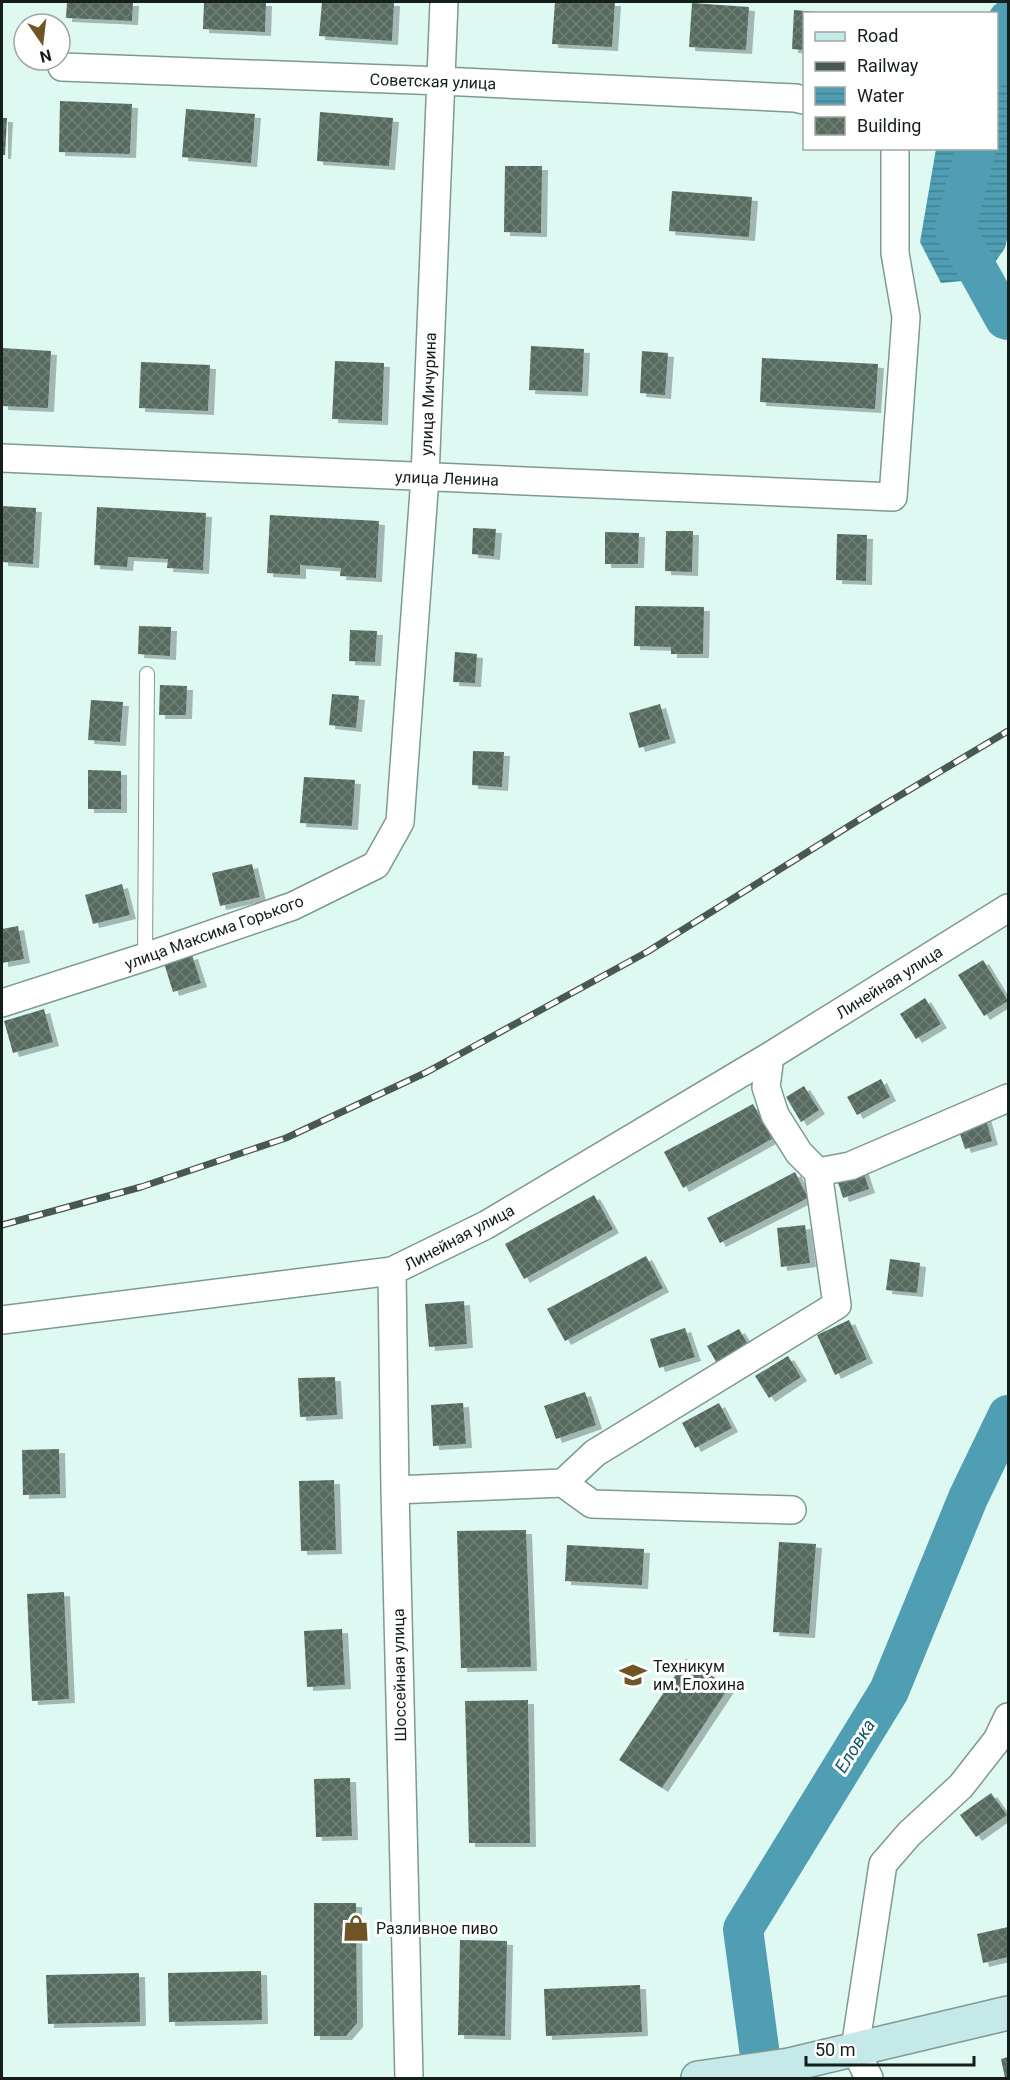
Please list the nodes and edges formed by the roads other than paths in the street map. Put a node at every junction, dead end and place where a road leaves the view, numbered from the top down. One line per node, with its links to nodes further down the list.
1 (444, 2): 3 (street, улица Мичурина)
2 (72, 67): 3 (street, Советская улица)
3 (442, 81): 4 (street, Советская улица); 7 (street, улица Мичурина)
4 (803, 100)
5 (896, 150): 7 (street, улица Ленина)
6 (2, 458): 7 (street, улица Ленина)
7 (425, 477): 9 (street, улица Мичурина)
8 (147, 674): 11 (lane)
9 (400, 822): 11 (street, улица Максима Горького)
10 (1008, 908): 13 (street, Линейная улица)
11 (145, 957): 12 (street, улица Максима Горького)
12 (2, 1003)
13 (770, 1056): 15 (street); 16 (street, Линейная улица)
14 (1008, 1098): 15 (street)
15 (818, 1172): 18 (street)
16 (392, 1271): 17 (street, Линейная улица); 19 (street, Шоссейная улица)
17 (2, 1320)
18 (563, 1484): 19 (street); 20 (street)
19 (395, 1490): 24 (street, Шоссейная улица)
20 (792, 1510)
21 (1008, 1717): 23 (street)
22 (1008, 2013): 23 (main road)
23 (855, 2049): 25 (main road); 26 (street)
24 (409, 2079)
25 (698, 2079)
26 (869, 2079)

